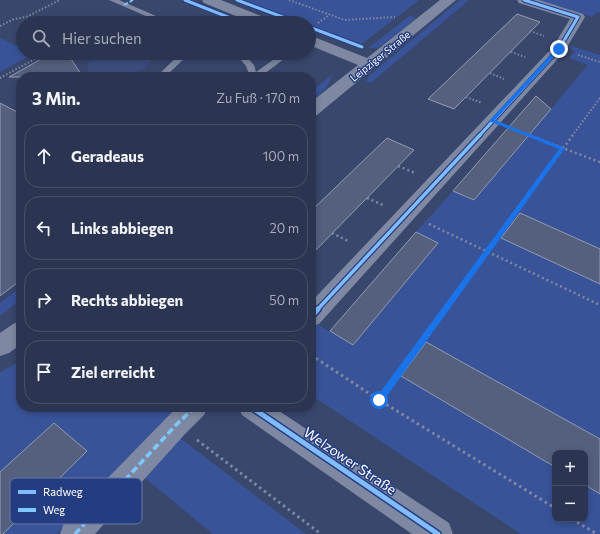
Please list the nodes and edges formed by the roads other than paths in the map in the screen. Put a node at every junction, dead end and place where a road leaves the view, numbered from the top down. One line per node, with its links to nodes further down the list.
1 (113, 0): 5 (lane)
2 (208, 0): 6 (street)
3 (449, 0): 11 (street, Leipziger Straße)
4 (524, 0): 16 (street)
5 (151, 16)
6 (248, 16)
7 (316, 43): 11 (street)
8 (178, 60): 12 (lane)
9 (246, 60): 13 (lane)
10 (278, 60): 14 (lane)
11 (369, 64): 15 (street, Leipziger Straße)
12 (165, 72)
13 (252, 72)
14 (261, 72)
15 (316, 107)
16 (316, 312)
17 (16, 335): 18 (street)
18 (0, 346)
19 (257, 412): 24 (street, Welzower Straße)
20 (186, 416): 21 (street)
21 (128, 478)
22 (84, 524): 23 (street)
23 (75, 534)
24 (438, 534)

